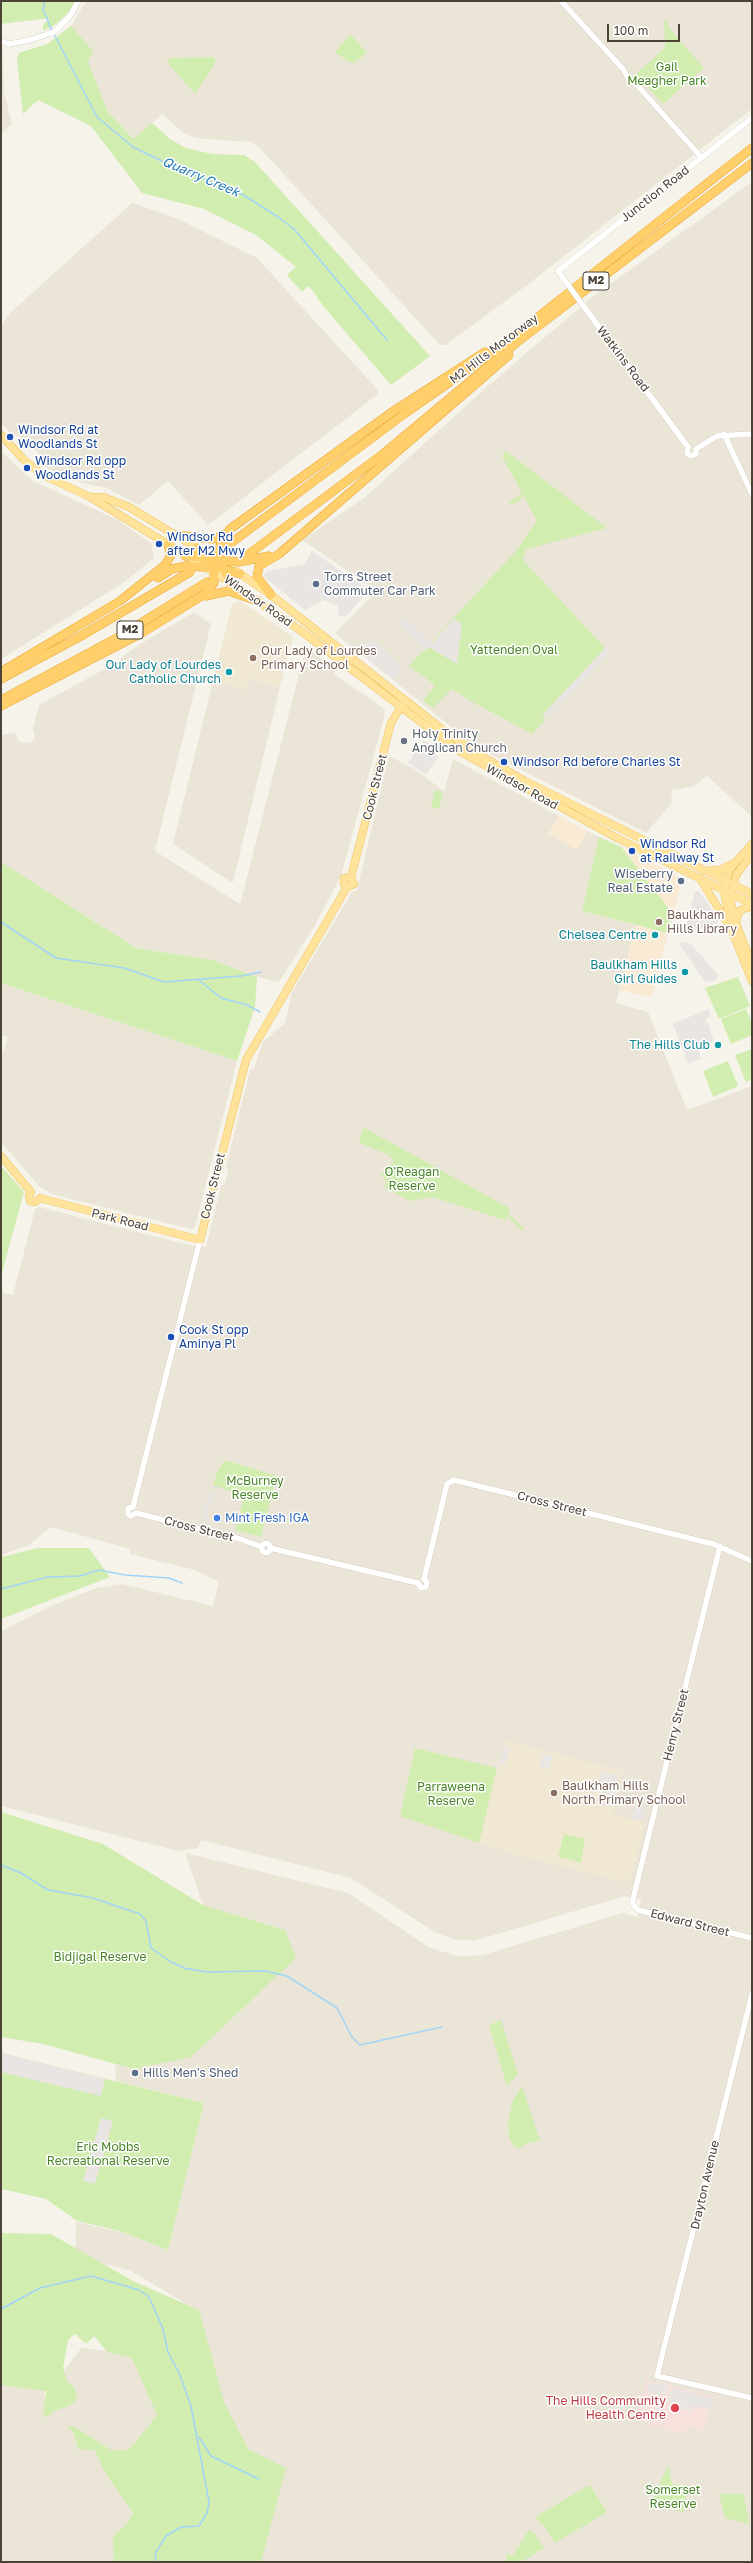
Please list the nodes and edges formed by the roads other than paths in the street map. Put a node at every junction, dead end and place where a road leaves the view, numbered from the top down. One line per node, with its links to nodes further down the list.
1 (78, 1): 3 (street)
2 (561, 1): 6 (street)
3 (1, 41)
4 (752, 118): 6 (street, Junction Road)
5 (752, 148): 9 (highway, M2 Hills Motorway / M2)
6 (701, 157): 8 (street, Junction Road)
7 (752, 163): 10 (highway, M2 Hills Motorway / M2)
8 (558, 271): 11 (street, Watkins Road, bridge)
9 (559, 300): 16 (highway); 19 (highway, M2 Hills Motorway / M2)
10 (550, 316): 18 (highway); 22 (highway, M2 Hills Motorway / M2)
11 (724, 434): 12 (street); 14 (street)
12 (752, 434)
13 (1, 435): 15 (main road, Windsor Road)
14 (752, 494)
15 (90, 497): 17 (main road, Windsor Road); 20 (main road, Windsor Road)
16 (226, 534): 17 (highway); 24 (highway)
17 (176, 535): 21 (main road, Windsor Road)
18 (294, 540): 24 (highway); 30 (highway)
19 (231, 543)
20 (168, 545): 23 (main road, Windsor Road); 31 (highway)
21 (196, 548): 24 (main road, Windsor Road); 25 (highway)
22 (249, 554)
23 (185, 556): 25 (highway)
24 (220, 565): 25 (highway); 27 (highway); 29 (highway)
25 (210, 566): 29 (main road, Windsor Road); 31 (highway); 33 (highway)
26 (190, 572): 35 (highway, M2)
27 (240, 574): 30 (main road, Windsor Road)
28 (207, 582): 36 (highway, M2)
29 (230, 582): 32 (main road, Windsor Road)
30 (271, 595): 37 (main road, Windsor Road)
31 (120, 601): 34 (highway)
32 (258, 601): 33 (highway); 39 (main road, Windsor Road)
33 (188, 605): 38 (highway)
34 (1, 672)
35 (1, 679)
36 (1, 700)
37 (406, 700): 39 (main road, Cook Street); 43 (main road, Windsor Road)
38 (1, 706)
39 (400, 708): 44 (main road, Windsor Road); 55 (main road, Cook Street)
40 (752, 844): 42 (main road)
41 (752, 854): 46 (main road)
42 (734, 863): 43 (main road); 45 (main road)
43 (700, 870): 45 (main road, Windsor Road)
44 (701, 880): 47 (main road, Windsor Road); 51 (main road)
45 (725, 881): 46 (main road, Windsor Road); 47 (main road)
46 (732, 885): 47 (main road); 48 (main road, Windsor Road)
47 (727, 892): 49 (main road, Windsor Road); 50 (main road); 51 (main road)
48 (752, 894)
49 (752, 905): 50 (main road)
50 (736, 923): 52 (main road)
51 (732, 931): 53 (main road)
52 (752, 964)
53 (752, 981)
54 (1, 1156): 55 (main road, Park Road)
55 (200, 1240): 56 (street, Cook Street)
56 (136, 1513): 57 (street, Cross Street)
57 (720, 1546): 58 (street, Cross Street); 59 (street, Henry Street)
58 (752, 1561)
59 (632, 1903): 60 (street, Edward Street)
60 (752, 1938)
61 (752, 1994): 62 (street, Drayton Avenue)
62 (752, 2398)

